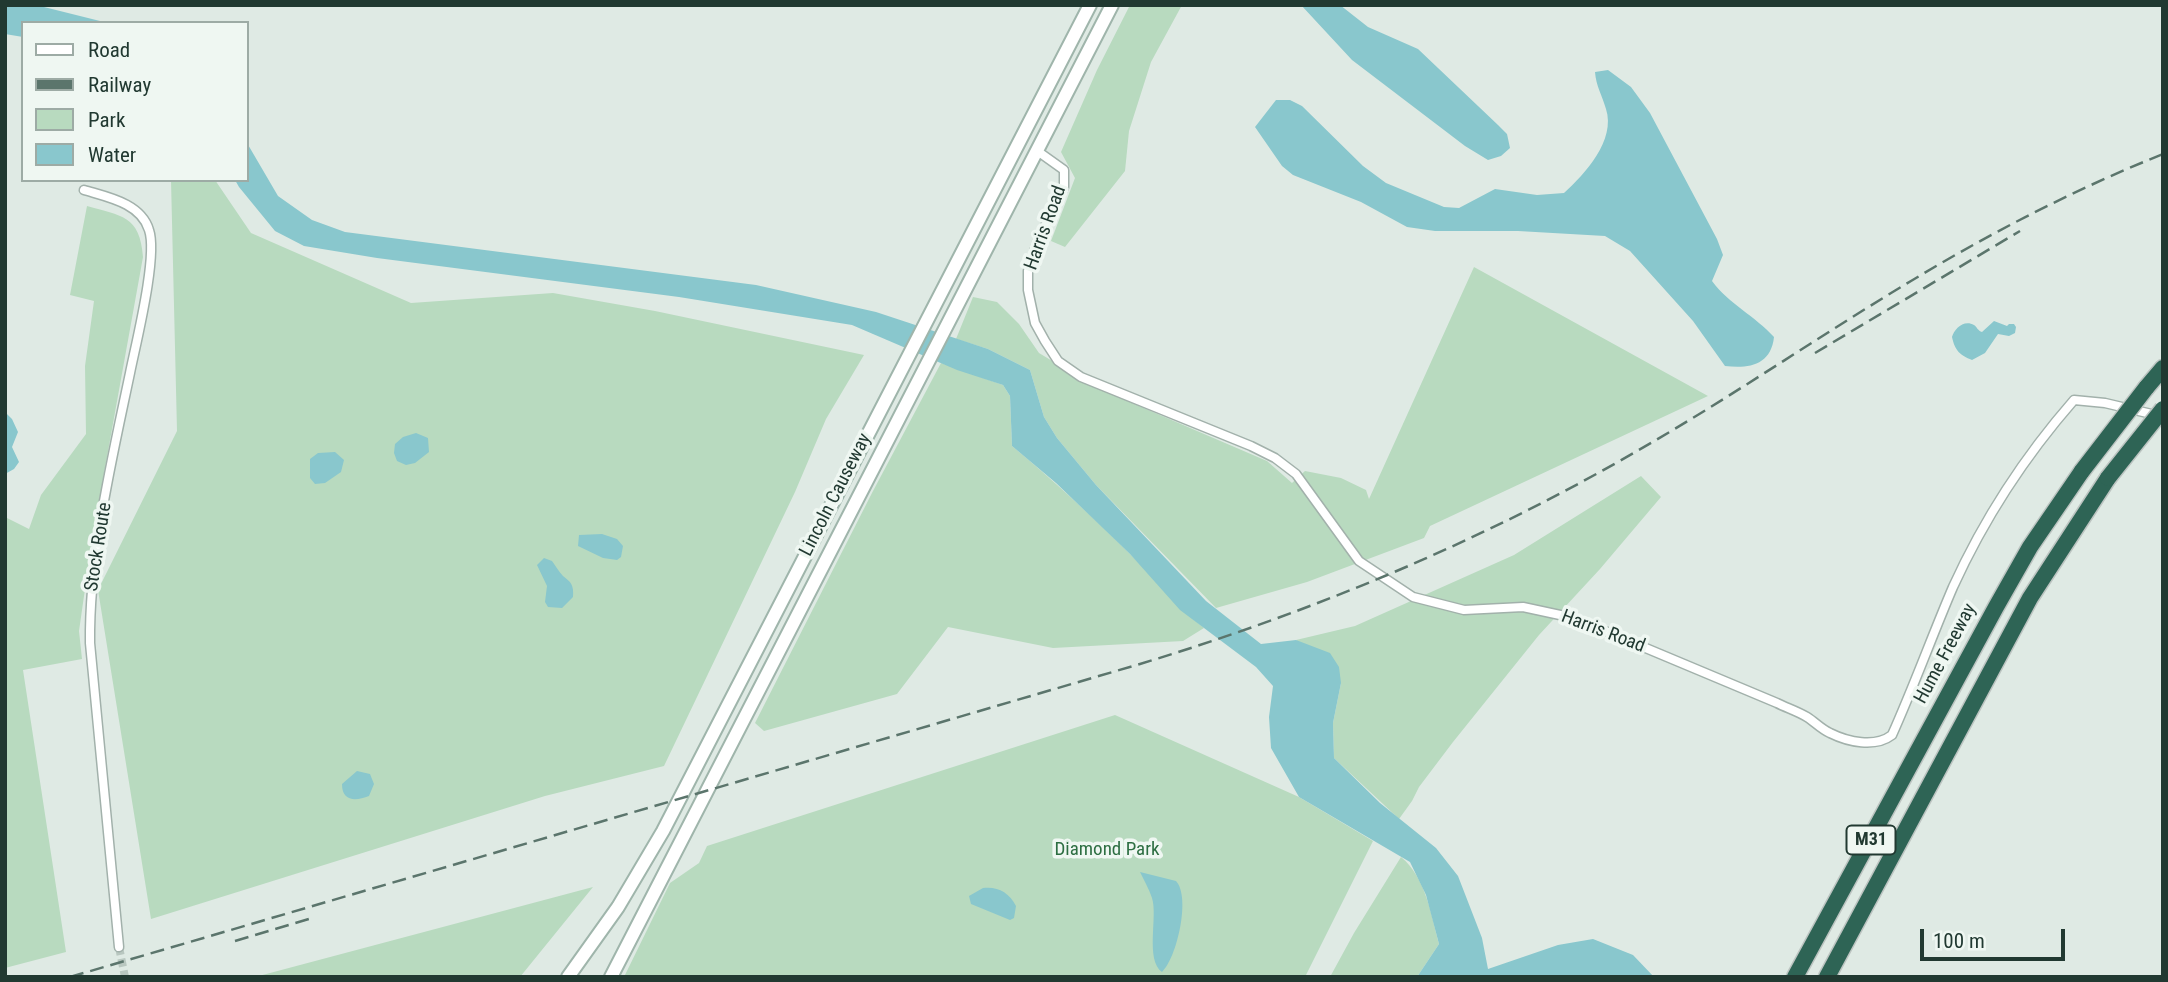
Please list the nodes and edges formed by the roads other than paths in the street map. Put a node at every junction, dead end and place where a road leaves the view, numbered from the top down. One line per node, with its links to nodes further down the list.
1 (1090, 5): 3 (main road, Lincoln Causeway)
2 (1112, 5): 4 (main road, Lincoln Causeway)
3 (1019, 141): 4 (main road); 10 (main road, Lincoln Causeway)
4 (1036, 150): 8 (street, Harris Road); 11 (main road, Lincoln Causeway)
5 (84, 190): 9 (street, Stock Route)
6 (2163, 368): 12 (highway, Hume Freeway / M31, bridge)
7 (2163, 409): 13 (highway, M31, bridge)
8 (2163, 416)
9 (119, 947)
10 (568, 977)
11 (611, 977)
12 (1795, 977)
13 (1827, 977)

